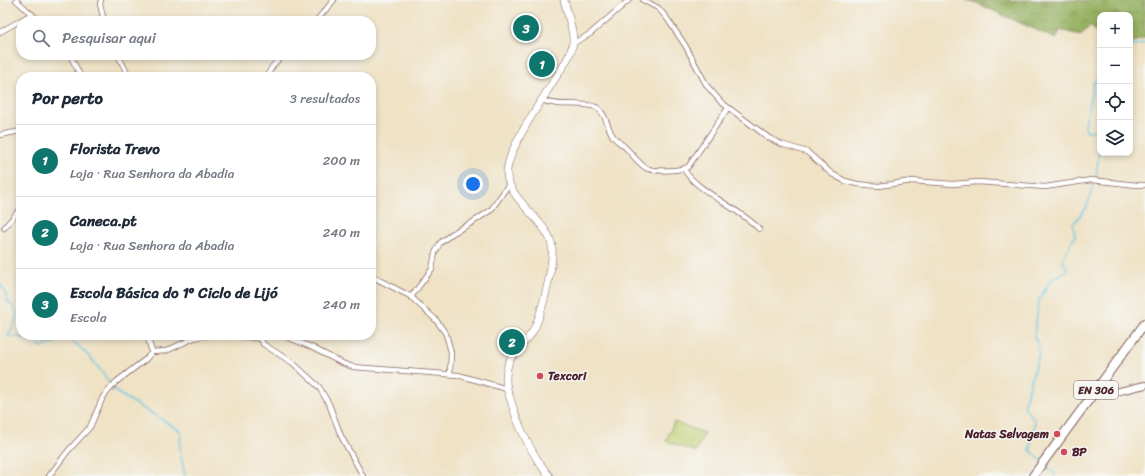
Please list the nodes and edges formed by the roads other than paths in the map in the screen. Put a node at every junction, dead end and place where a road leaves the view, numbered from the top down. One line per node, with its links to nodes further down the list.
1 (16, 0): 7 (street)
2 (101, 0): 9 (street)
3 (334, 0): 10 (street)
4 (564, 0): 13 (main road)
5 (629, 0): 13 (street)
6 (642, 0): 21 (street)
7 (32, 14): 8 (street)
8 (28, 16)
9 (103, 16)
10 (320, 16)
11 (16, 23): 12 (street)
12 (0, 32)
13 (572, 44): 20 (main road)
14 (72, 60): 17 (street)
15 (120, 60): 18 (street)
16 (278, 60): 19 (street)
17 (78, 72)
18 (126, 72)
19 (269, 72)
20 (542, 100): 24 (street); 25 (main road)
21 (728, 108): 24 (street); 26 (street)
22 (16, 132): 23 (street)
23 (0, 135)
24 (684, 168): 29 (street)
25 (509, 184): 31 (street); 40 (main road)
26 (1145, 185)
27 (16, 214): 28 (street)
28 (4, 228)
29 (759, 229)
30 (376, 279): 31 (street)
31 (411, 297): 38 (street)
32 (1145, 323): 41 (main road, EN 306)
33 (148, 340): 37 (street)
34 (190, 340): 37 (street)
35 (262, 340): 43 (street)
36 (294, 340): 38 (street)
37 (152, 352): 42 (street)
38 (450, 374): 40 (street)
39 (1145, 385): 41 (street)
40 (507, 389): 44 (main road)
41 (1096, 390): 45 (main road, EN 306)
42 (49, 476)
43 (364, 476)
44 (549, 476)
45 (1033, 476)

